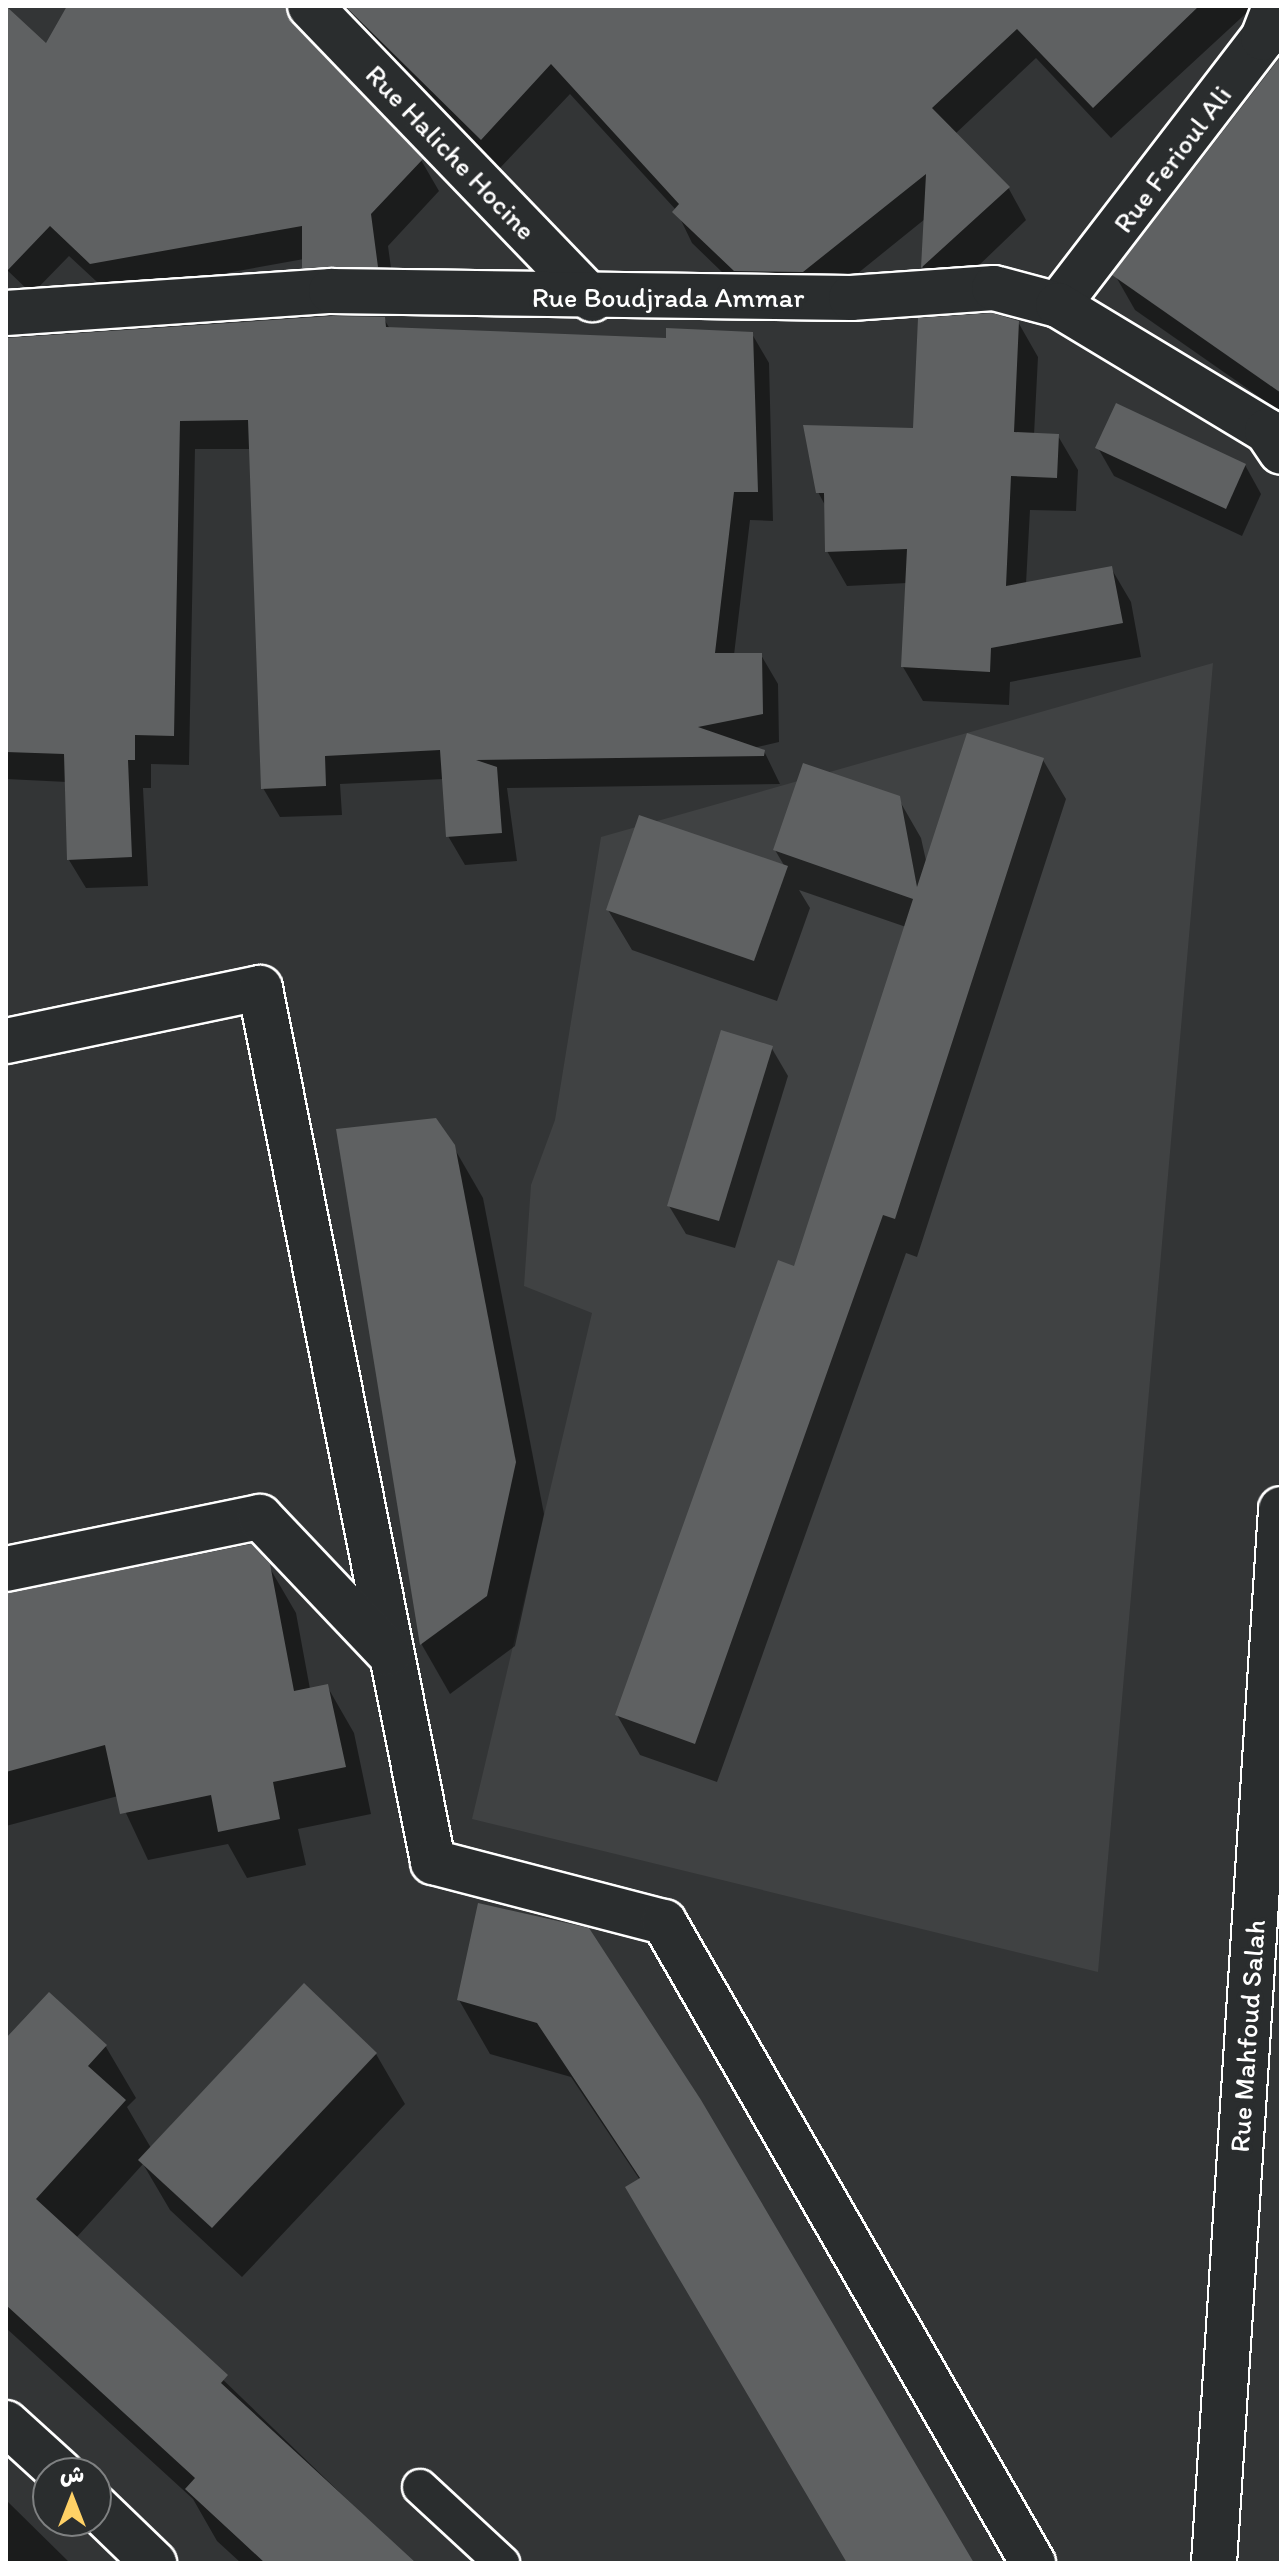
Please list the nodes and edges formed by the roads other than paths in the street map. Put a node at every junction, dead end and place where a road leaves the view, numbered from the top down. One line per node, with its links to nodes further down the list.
1 (310, 6): 3 (street, Rue Haliche Hocine)
2 (1275, 6): 4 (street, Rue Ferioul Ali)
3 (592, 299): 4 (street, Rue Boudjrada Ammar); 5 (street, Rue Boudjrada Ammar)
4 (1058, 305): 6 (street, Rue Boudjrada Ammar)
5 (6, 313)
6 (1281, 452)
7 (6, 1041): 10 (street)
8 (1281, 1509): 18 (street, Rue Mahfoud Salah)
9 (6, 1569): 10 (street)
10 (389, 1653): 17 (street)
11 (6, 2423): 12 (street)
12 (43, 2457)
13 (420, 2487): 16 (lane)
14 (112, 2522): 15 (street)
15 (154, 2563)
16 (502, 2563)
17 (1033, 2563)
18 (1214, 2563)

